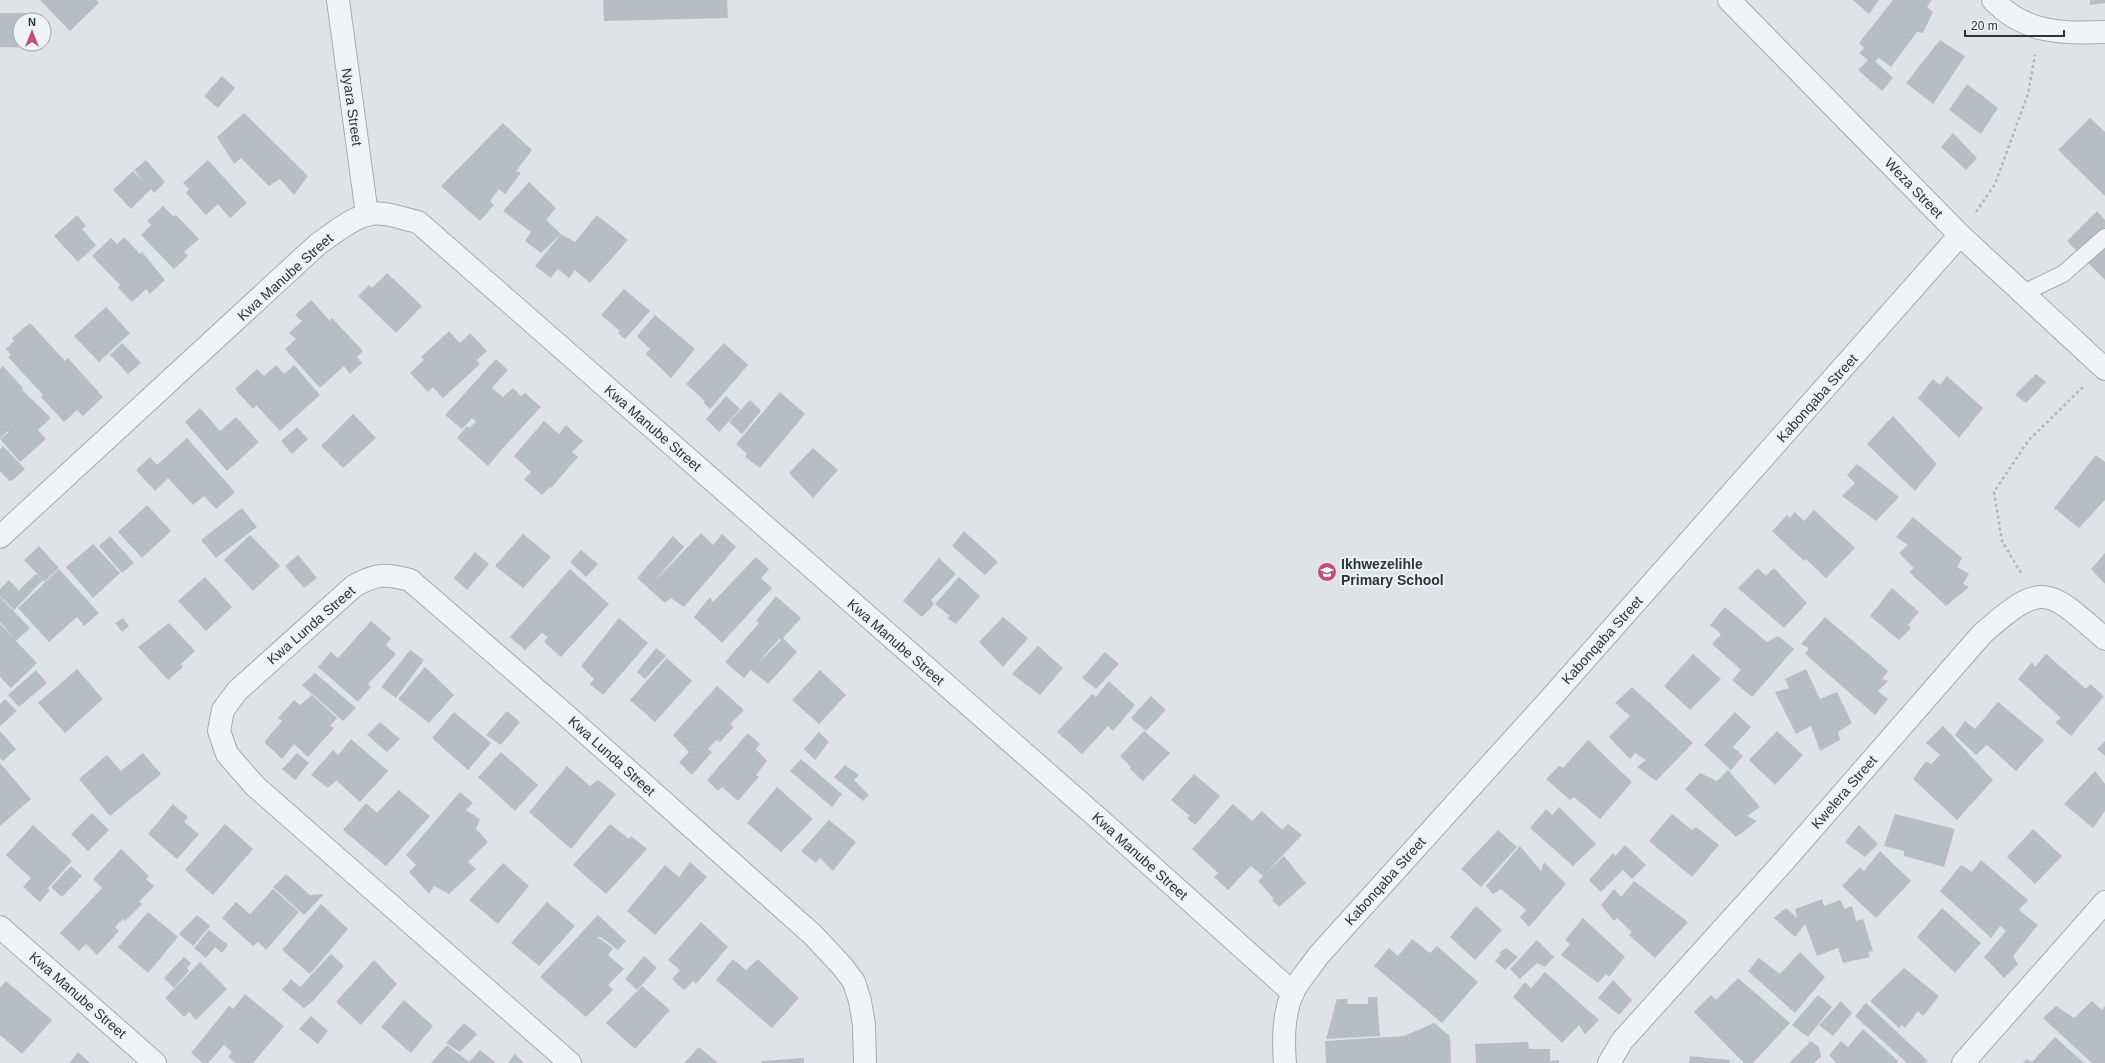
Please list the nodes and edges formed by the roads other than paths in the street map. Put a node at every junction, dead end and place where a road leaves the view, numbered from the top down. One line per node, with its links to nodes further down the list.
1 (338, 0): 5 (street, Nyara Street)
2 (1729, 0): 6 (street, Weza Street)
3 (1993, 0): 4 (street)
4 (2105, 32)
5 (367, 215): 10 (street, Kwa Manube Street); 14 (street, Kwa Manube Street)
6 (1960, 235): 8 (street, Weza Street); 14 (street, Kabonqaba Street)
7 (2105, 237): 8 (lane)
8 (2023, 293): 9 (street, Weza Street)
9 (2104, 368)
10 (0, 537)
11 (2105, 639): 19 (street, Kwelera Street)
12 (2105, 902): 20 (street)
13 (0, 927): 15 (street, Kwa Manube Street)
14 (1293, 992): 18 (street, Kabonqaba Street)
15 (155, 1063)
16 (570, 1063): 17 (street, Kwa Lunda Street)
17 (865, 1063)
18 (1285, 1063)
19 (1609, 1063)
20 (1963, 1063)

